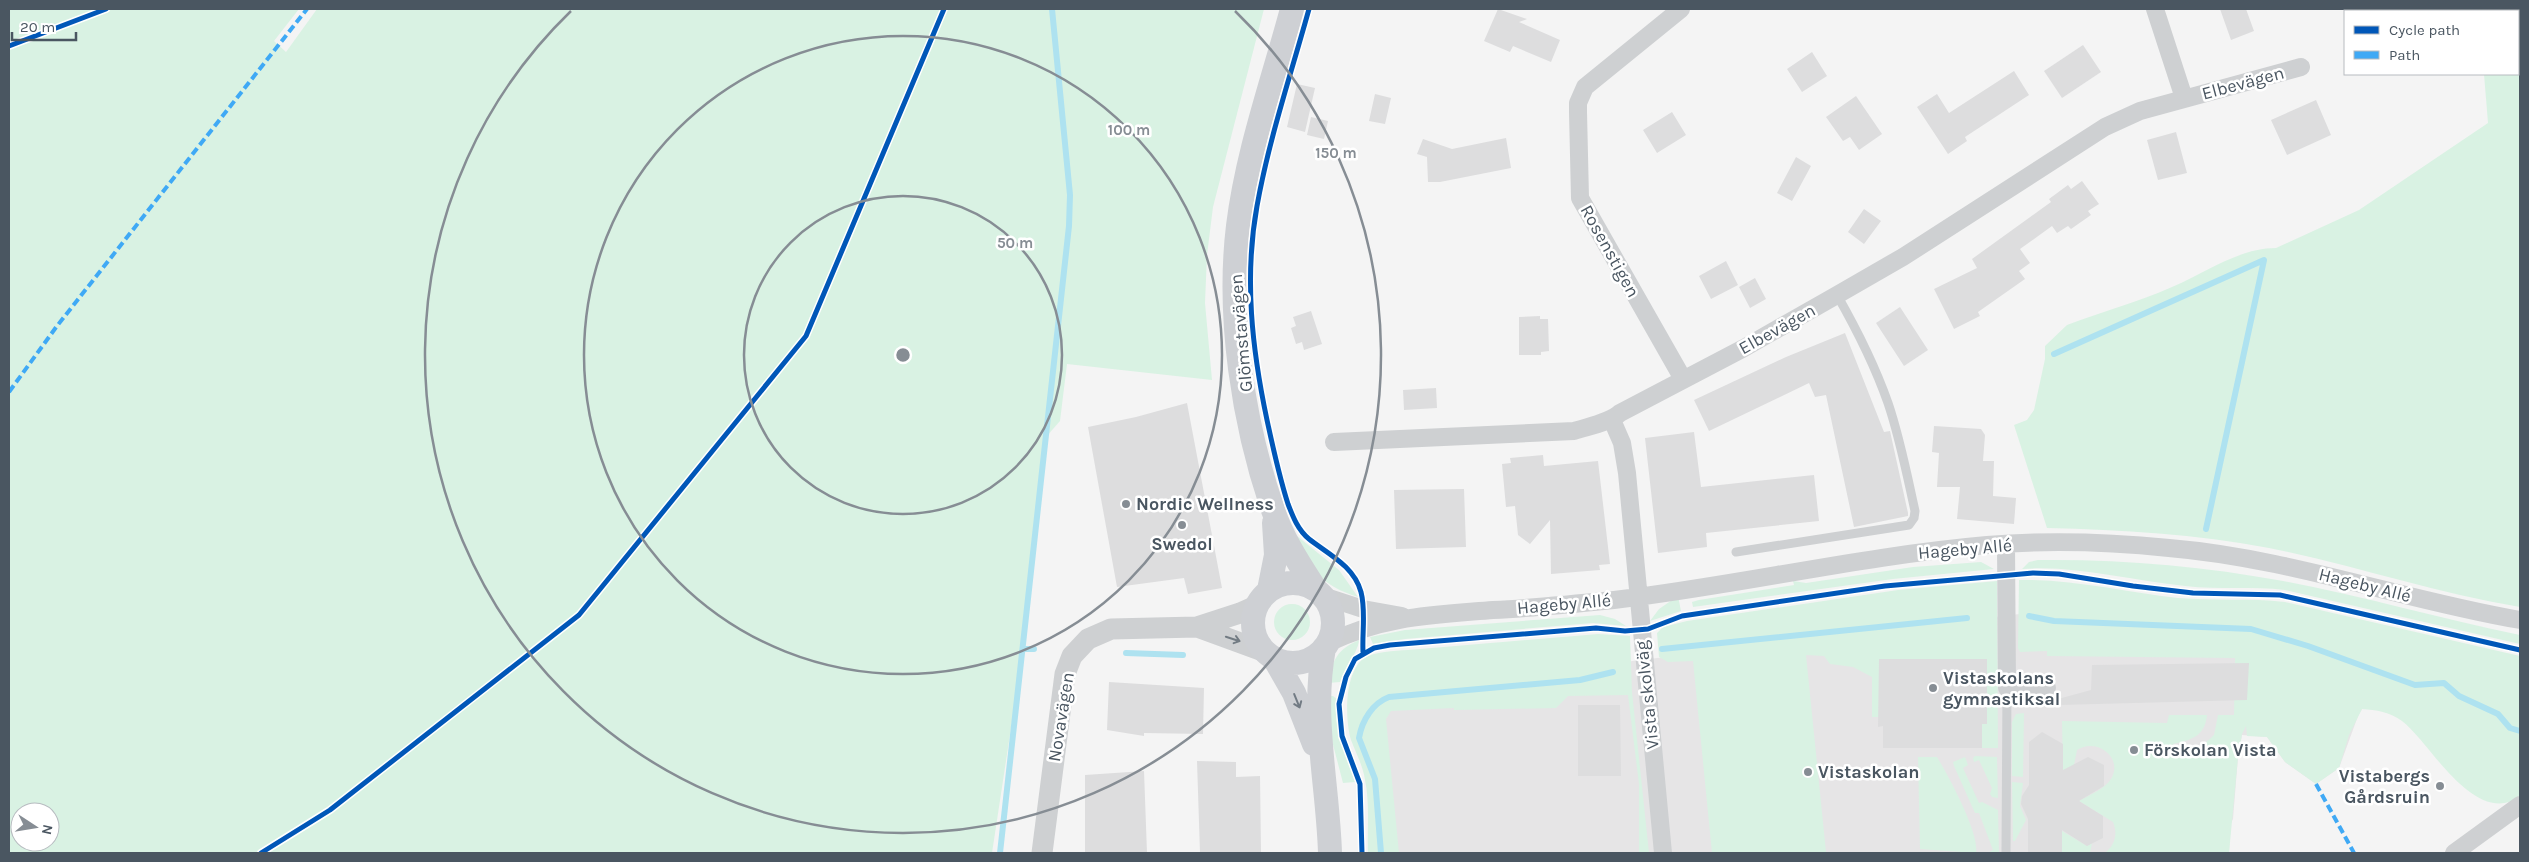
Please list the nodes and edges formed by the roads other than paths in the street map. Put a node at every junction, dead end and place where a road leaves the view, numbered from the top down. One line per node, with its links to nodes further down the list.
1 (1292, 9): 10 (main road, Glömstavägen)
2 (1681, 9): 7 (street, Rosenstigen)
3 (2155, 9): 5 (street, Elbevägen)
4 (2301, 67): 5 (street, Elbevägen)
5 (2184, 98): 6 (street, Elbevägen)
6 (1837, 296): 7 (street, Elbevägen); 12 (lane)
7 (1683, 379): 8 (street, Elbevägen)
8 (1612, 420): 9 (street, Elbevägen); 14 (street, Vista skolväg)
9 (1334, 442)
10 (1273, 512): 13 (main road, Glömstavägen); 15 (main road, Glömstavägen)
11 (2006, 544): 14 (street, Hageby Allé); 17 (street, Hageby Allé); 21 (street)
12 (1736, 552)
13 (1320, 593): 15 (main road); 16 (street, Hageby Allé); 19 (main road, Glömstavägen)
14 (1638, 597): 16 (street, Hageby Allé); 27 (street, Vista skolväg)
15 (1263, 598): 18 (street, Novavägen); 20 (main road, Glömstavägen)
16 (1405, 617): 19 (street, Hageby Allé)
17 (2520, 620)
18 (1198, 627): 20 (street, Novavägen, one-way to 20); 25 (street, Novavägen)
19 (1326, 646): 20 (main road); 23 (main road, Glömstavägen)
20 (1271, 656): 23 (main road, Glömstavägen, one-way to 23)
21 (2006, 688): 22 (street); 28 (lane)
22 (2047, 688)
23 (1322, 766): 26 (main road, Glömstavägen)
24 (2520, 805): 29 (street)
25 (1042, 853)
26 (1330, 853)
27 (1663, 853)
28 (2006, 853)
29 (2454, 853)

